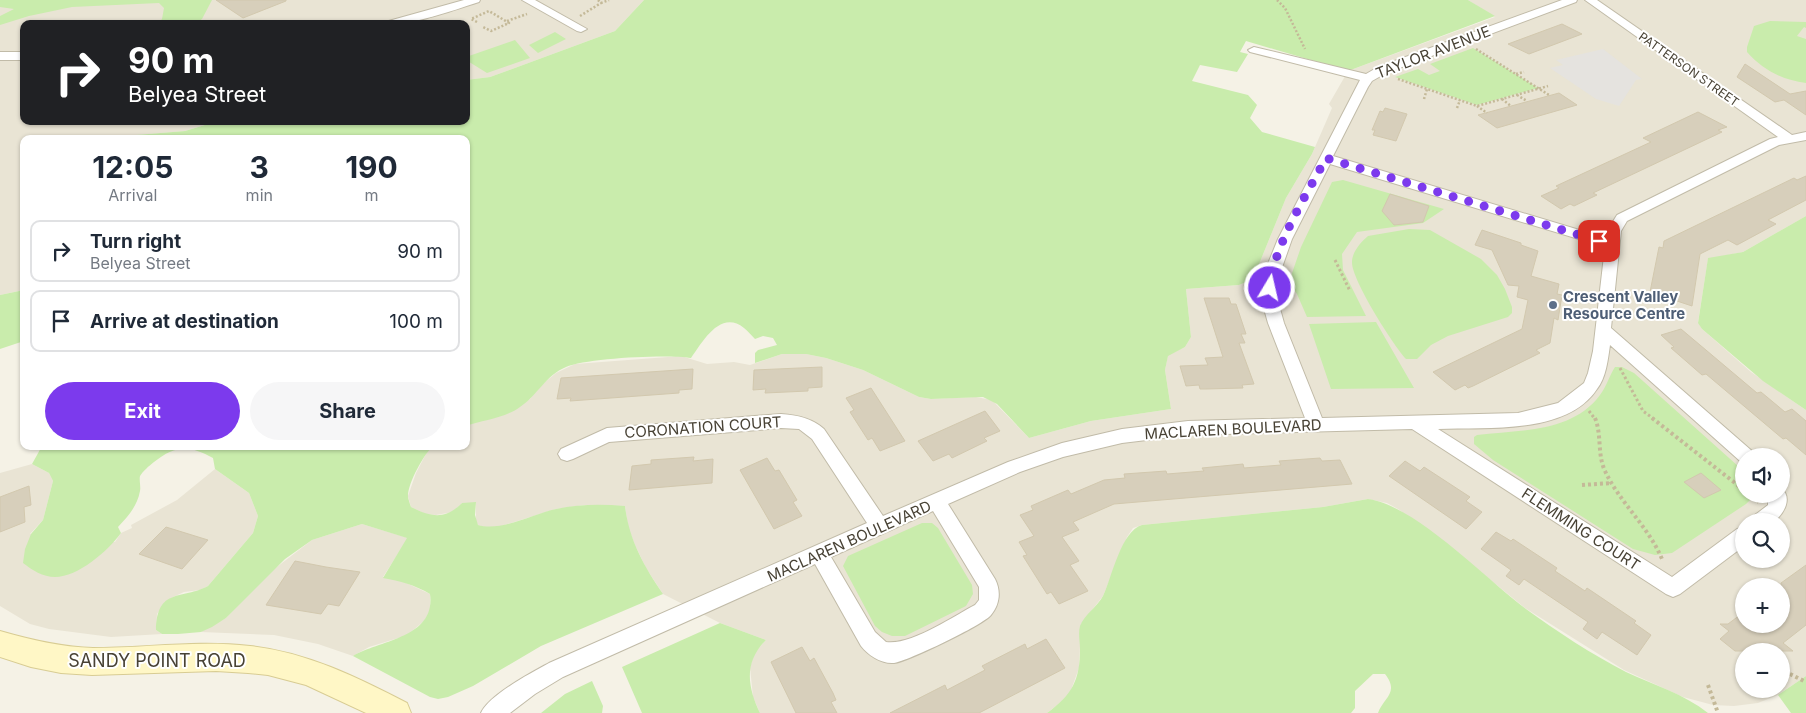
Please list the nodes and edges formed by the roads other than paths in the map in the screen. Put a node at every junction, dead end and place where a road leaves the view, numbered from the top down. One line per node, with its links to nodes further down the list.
1 (475, 0): 5 (street)
2 (527, 0): 6 (street)
3 (1572, 0): 10 (street, TAYLOR AVENUE)
4 (1590, 0): 12 (street, PATTERSON STREET)
5 (405, 20)
6 (581, 29)
7 (1254, 50): 10 (street)
8 (0, 56): 9 (street)
9 (20, 56)
10 (1373, 75): 13 (street, TAYLOR AVENUE)
11 (1806, 136): 12 (street, MACLAREN BOULEVARD)
12 (1788, 139): 14 (street, MACLAREN BOULEVARD)
13 (1326, 158): 14 (street); 17 (street, TAYLOR AVENUE)
14 (1613, 245): 15 (street, MACLAREN BOULEVARD)
15 (1603, 333): 16 (street, MACLAREN BOULEVARD); 18 (street)
16 (1414, 422): 17 (street, MACLAREN BOULEVARD); 24 (street, FLEMMING COURT)
17 (1316, 424): 20 (street, MACLAREN BOULEVARD)
18 (1737, 448)
19 (567, 454): 23 (street, CORONATION COURT)
20 (936, 502): 23 (street, MACLAREN BOULEVARD); 25 (street)
21 (1777, 503): 22 (street)
22 (1771, 513)
23 (880, 527): 25 (street, MACLAREN BOULEVARD)
24 (1735, 542)
25 (819, 554): 28 (street, MACLAREN BOULEVARD)
26 (0, 644): 27 (street, SANDY POINT ROAD)
27 (396, 713)
28 (492, 713)

